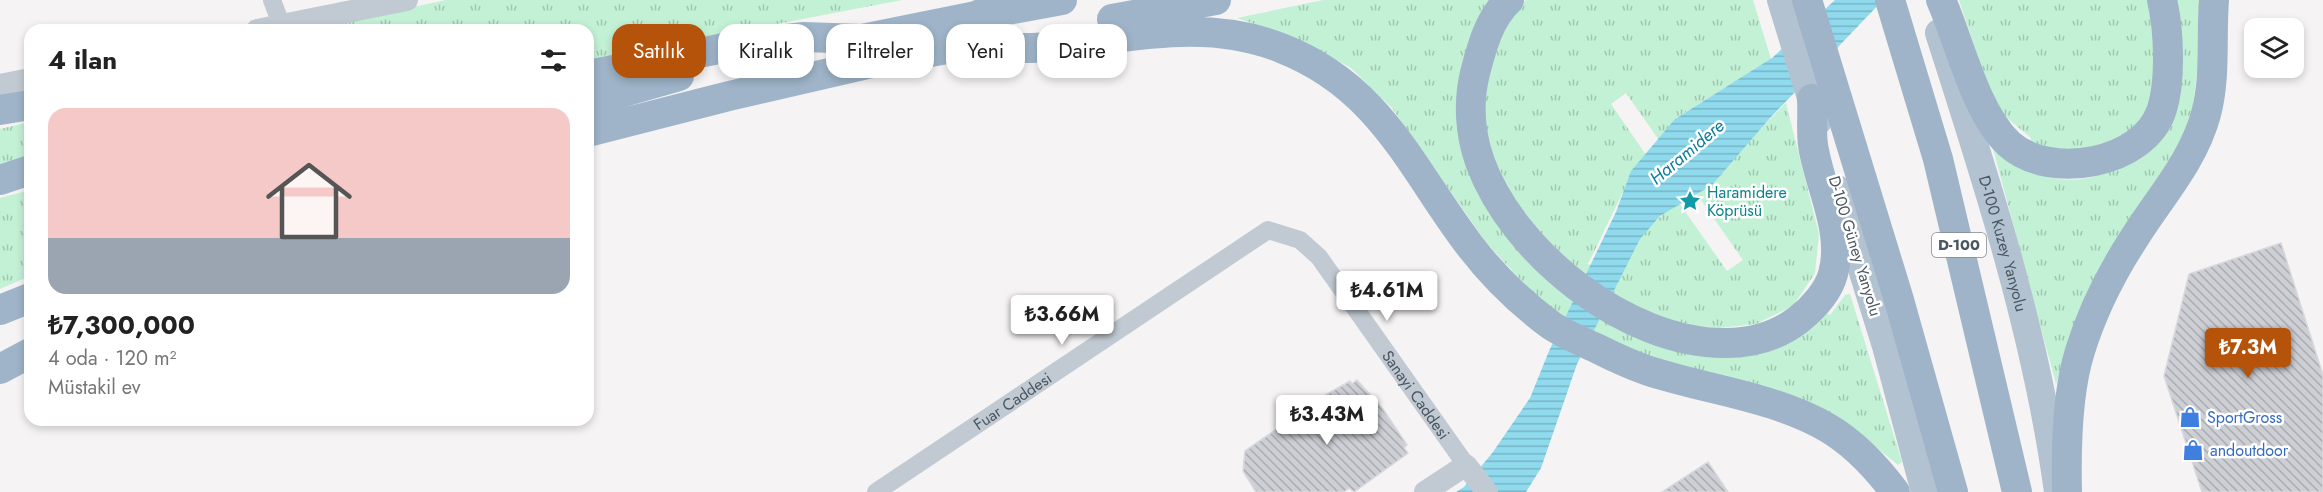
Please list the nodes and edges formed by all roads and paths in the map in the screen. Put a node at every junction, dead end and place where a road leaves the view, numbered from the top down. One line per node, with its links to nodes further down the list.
1 (272, 0): 14 (street)
2 (406, 0): 14 (street)
3 (1011, 0): 15 (highway)
4 (1062, 0): 16 (highway)
5 (1216, 0): 17 (highway)
6 (1509, 0): 25 (highway)
7 (1781, 0): 25 (main road, D-100 Güney Yanyolu)
8 (1807, 0): 49 (highway)
9 (1890, 0): 50 (highway, D-100)
10 (1929, 0): 51 (main road, D-100 Kuzey Yanyolu)
11 (1941, 0): 12 (highway)
12 (2162, 0)
13 (2214, 0): 52 (highway)
14 (280, 24)
15 (984, 24)
16 (994, 24)
17 (1025, 24)
18 (826, 38): 22 (highway)
19 (946, 40): 29 (highway)
20 (826, 46): 26 (highway)
21 (1025, 46): 47 (highway)
22 (594, 74)
23 (24, 80): 24 (street)
24 (0, 85)
25 (1812, 99): 48 (main road, D-100 Güney Yanyolu)
26 (594, 100)
27 (24, 106): 28 (highway)
28 (0, 110)
29 (630, 121): 30 (highway); 31 (highway)
30 (594, 130)
31 (594, 145)
32 (24, 172): 33 (highway)
33 (0, 180)
34 (1268, 230): 43 (street, Sanayi Caddesi); 44 (street, Fuar Caddesi)
35 (24, 300): 36 (highway)
36 (0, 310)
37 (24, 337): 38 (highway)
38 (0, 348)
39 (24, 355): 40 (highway)
40 (0, 369)
41 (0, 377): 42 (highway)
42 (24, 378)
43 (1466, 465): 45 (street); 46 (street, Sanayi Caddesi)
44 (876, 492)
45 (1425, 492)
46 (1487, 492)
47 (1895, 492)
48 (1925, 492)
49 (1953, 492)
50 (2017, 492)
51 (2058, 492)
52 (2067, 492)

